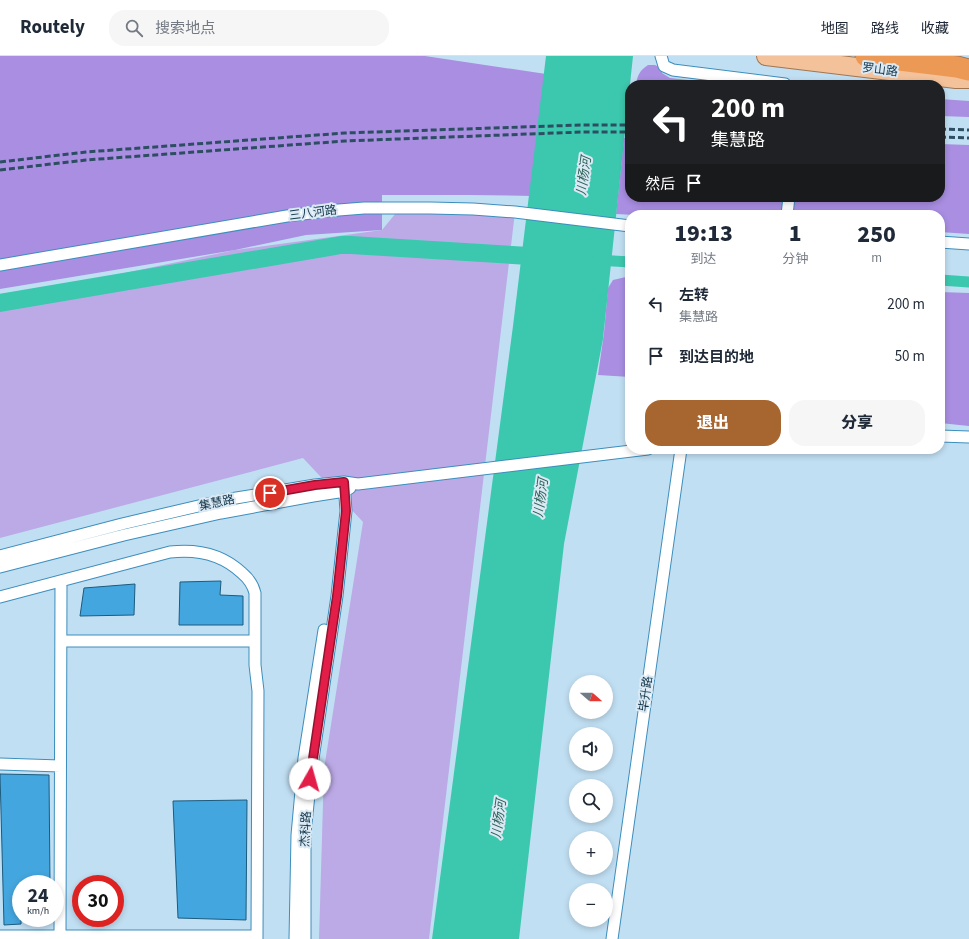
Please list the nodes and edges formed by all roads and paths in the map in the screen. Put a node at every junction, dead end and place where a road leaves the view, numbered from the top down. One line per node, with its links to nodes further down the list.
1 (661, 56): 5 (street)
2 (766, 56): 4 (main road, 罗山路)
3 (866, 56): 4 (highway)
4 (964, 68)
5 (753, 80)
6 (625, 226): 9 (street, 三八河路)
7 (945, 242): 8 (street)
8 (969, 244)
9 (0, 265)
10 (945, 436): 11 (street)
11 (969, 437)
12 (625, 452): 14 (street, 集慧路)
13 (680, 454): 28 (street, 毕升路)
14 (341, 487): 15 (street, 集慧路); 16 (street, 集慧路); 26 (street, 杰科路); 27 (street, 杰科路)
15 (0, 556)
16 (0, 567)
17 (61, 581): 18 (street); 19 (street); 20 (street)
18 (0, 596)
19 (61, 641): 20 (street); 22 (street)
20 (255, 641): 25 (street)
21 (0, 764): 22 (street)
22 (60, 766): 24 (street)
23 (0, 936): 24 (street)
24 (60, 936): 25 (street)
25 (257, 938)
26 (295, 939)
27 (305, 939)
28 (612, 939)

